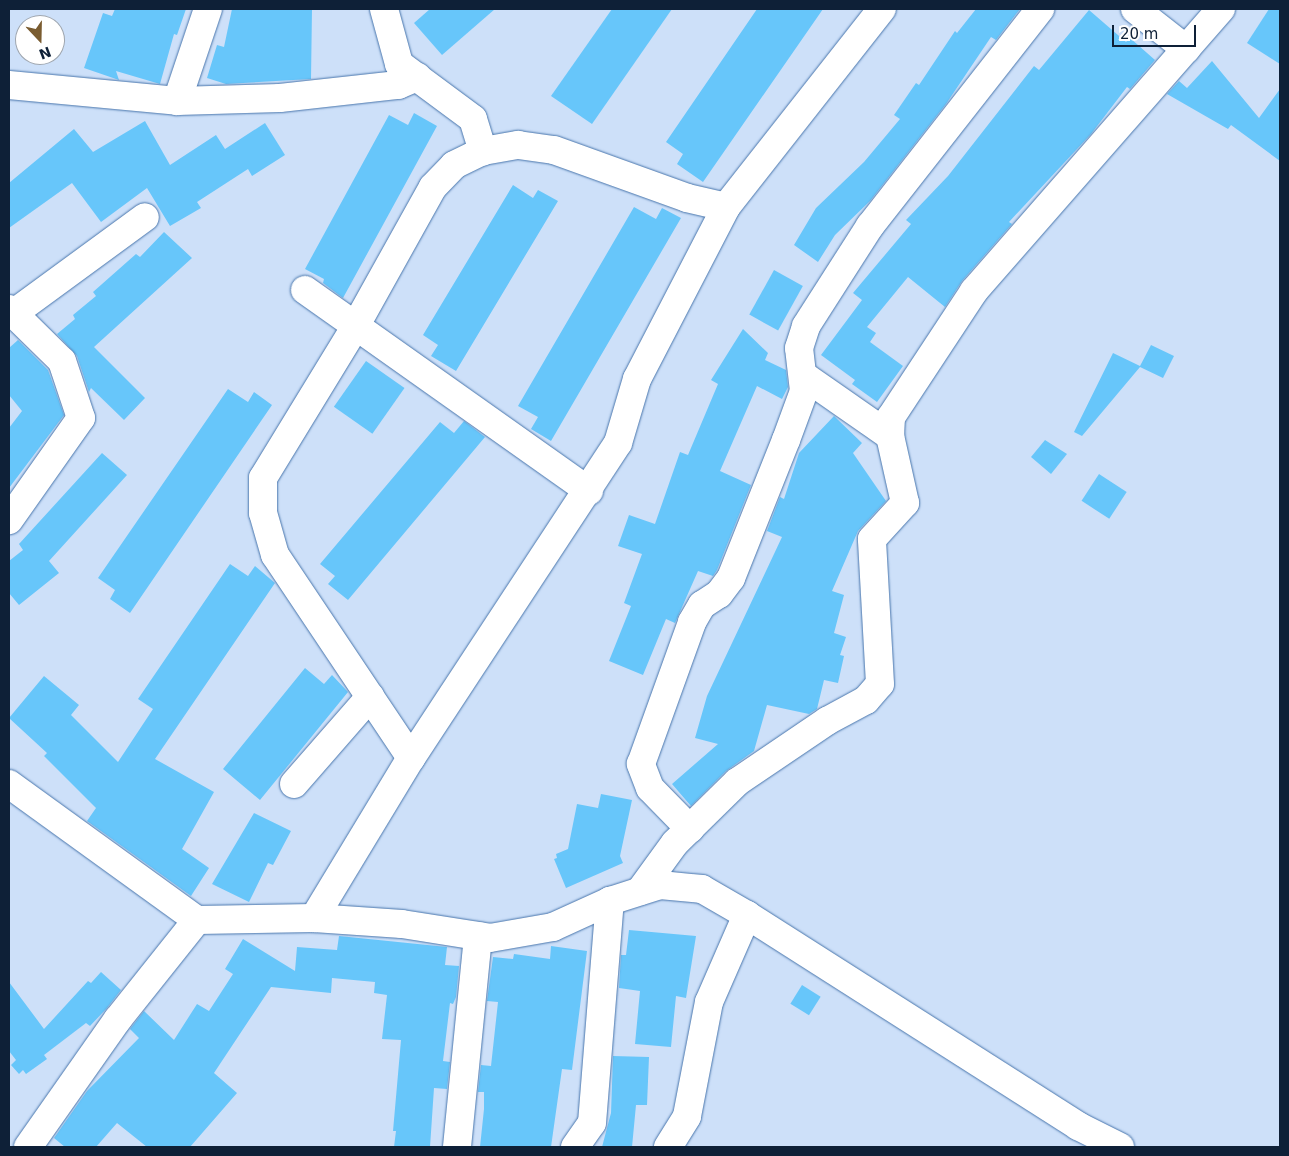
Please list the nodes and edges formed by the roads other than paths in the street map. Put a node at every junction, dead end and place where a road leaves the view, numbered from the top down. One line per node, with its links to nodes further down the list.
1 (208, 9): 10 (street)
2 (384, 9): 8 (street)
3 (882, 9): 12 (street)
4 (1040, 9): 17 (street)
5 (1135, 9): 7 (street)
6 (1221, 9): 7 (street)
7 (1186, 48): 18 (street)
8 (417, 77): 10 (street); 11 (street)
9 (9, 85): 10 (street)
10 (177, 101)
11 (483, 151): 12 (street); 16 (street)
12 (726, 207): 19 (street)
13 (145, 217): 15 (street)
14 (305, 290): 16 (street)
15 (11, 311): 20 (street)
16 (355, 326): 19 (street); 21 (street)
17 (804, 376): 18 (street); 25 (street)
18 (890, 436): 25 (street)
19 (589, 491): 22 (street)
20 (9, 520)
21 (370, 697): 22 (street); 24 (street)
22 (411, 758): 29 (street)
23 (9, 784): 30 (street)
24 (294, 784)
25 (690, 828): 26 (street)
26 (640, 891): 27 (street); 28 (street)
27 (610, 900): 31 (street); 34 (street)
28 (747, 915): 35 (street); 36 (street)
29 (314, 918): 30 (street); 31 (street)
30 (197, 920): 32 (street)
31 (478, 936): 33 (street)
32 (28, 1147)
33 (457, 1147)
34 (575, 1147)
35 (668, 1147)
36 (1120, 1147)

